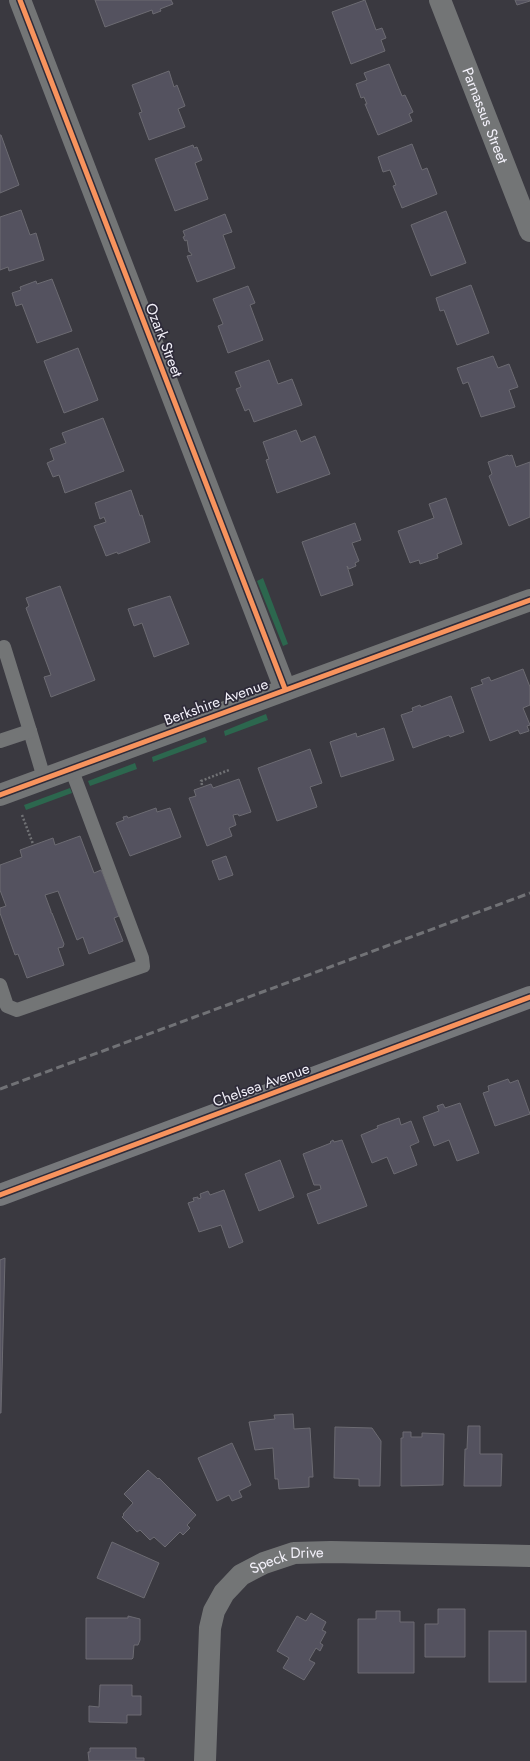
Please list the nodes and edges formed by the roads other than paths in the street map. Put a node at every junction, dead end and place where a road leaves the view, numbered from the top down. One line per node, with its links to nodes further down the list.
1 (20, 0): 6 (street, Ozark Street)
2 (440, 0): 3 (street, Parnassus Street)
3 (530, 231)
4 (530, 600): 6 (street, Berkshire Avenue)
5 (4, 647): 7 (lane)
6 (285, 689): 9 (street, Berkshire Avenue)
7 (30, 731): 8 (lane); 10 (lane)
8 (0, 741)
9 (71, 768): 10 (street, Berkshire Avenue); 12 (lane)
10 (44, 778): 11 (street, Berkshire Avenue)
11 (0, 795)
12 (0, 985)
13 (530, 997): 14 (street, Chelsea Avenue)
14 (0, 1195)
15 (530, 1556): 16 (street, Speck Drive)
16 (205, 1761)

